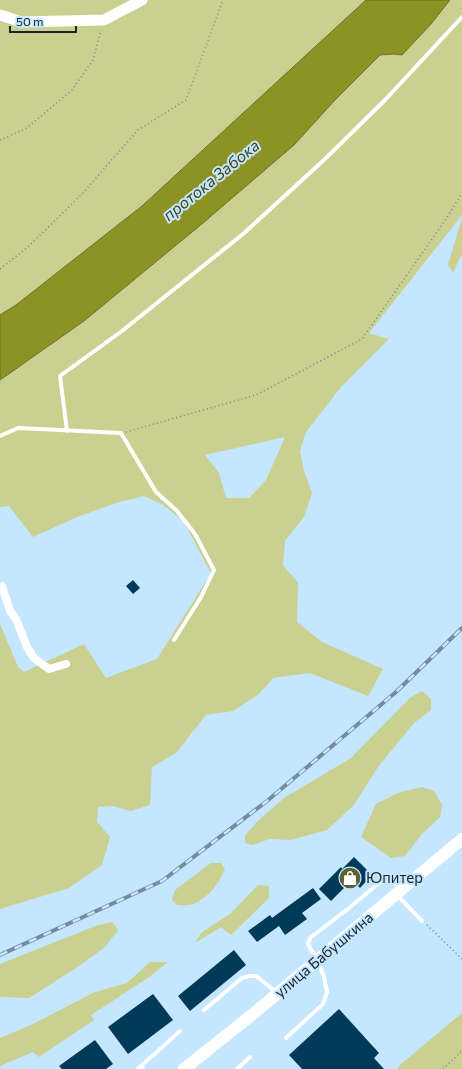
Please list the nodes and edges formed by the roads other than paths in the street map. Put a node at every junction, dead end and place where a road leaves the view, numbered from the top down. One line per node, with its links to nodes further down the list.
1 (142, 0): 2 (street)
2 (0, 15)
3 (462, 17): 4 (lane)
4 (67, 431): 5 (lane); 7 (lane)
5 (0, 436)
6 (1, 585): 8 (street)
7 (174, 640)
8 (66, 664)
9 (462, 839): 10 (main road, улица Бабушкина)
10 (399, 892): 11 (lane); 12 (main road, улица Бабушкина); 12 (lane)
11 (422, 921)
12 (317, 960): 13 (main road, улица Бабушкина); 16 (lane)
13 (278, 993): 14 (lane); 19 (main road, улица Бабушкина)
14 (204, 1010)
15 (180, 1031): 18 (lane)
16 (286, 1038)
17 (250, 1057): 20 (lane)
18 (140, 1068)
19 (184, 1069)
20 (237, 1069)

